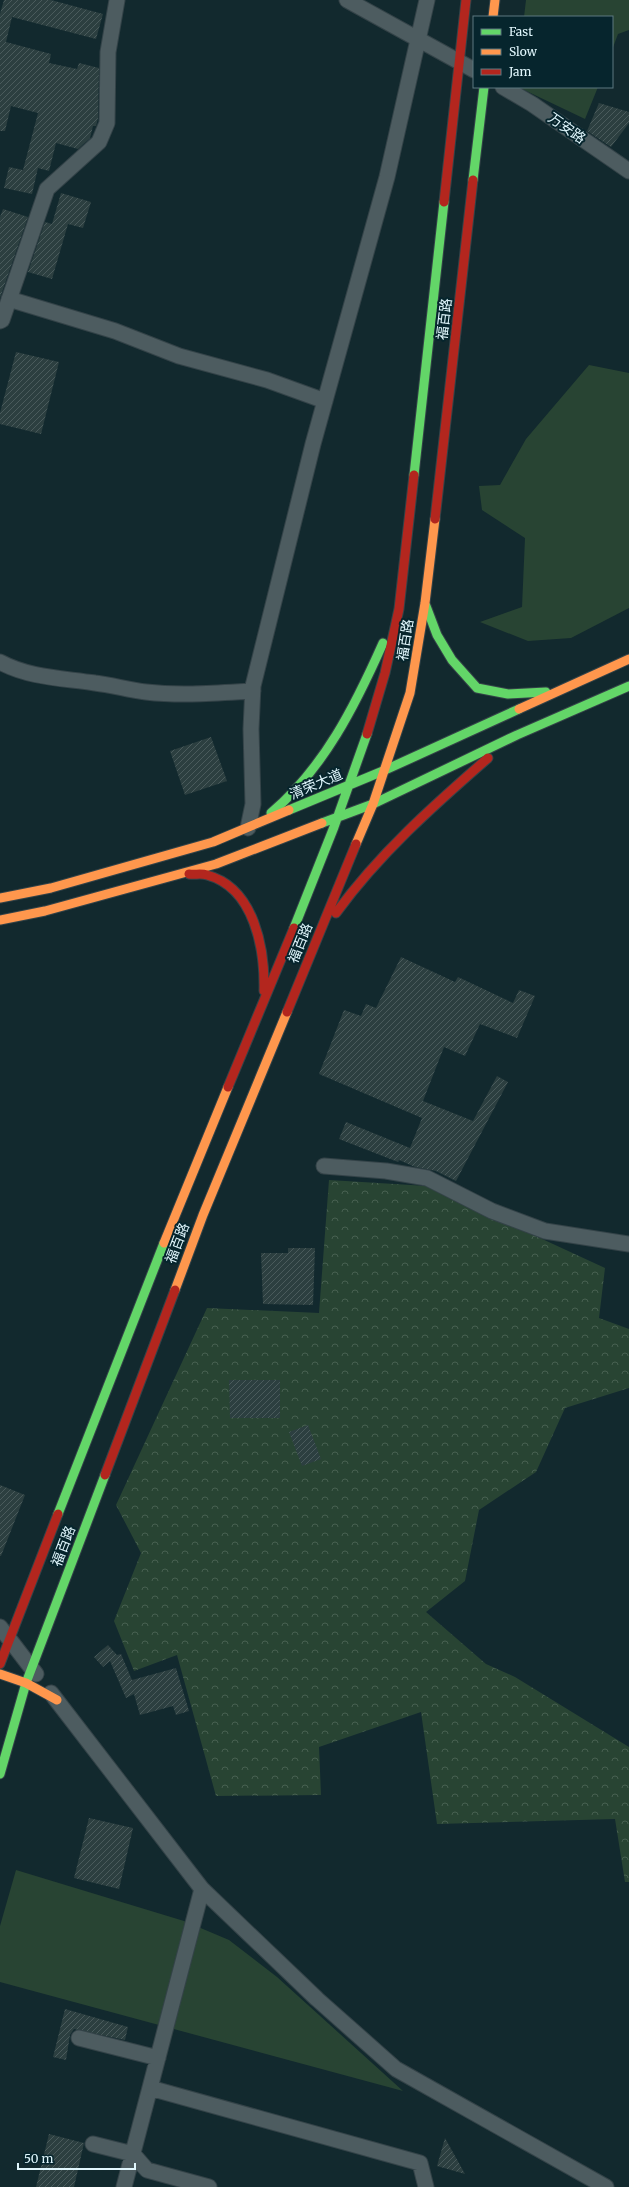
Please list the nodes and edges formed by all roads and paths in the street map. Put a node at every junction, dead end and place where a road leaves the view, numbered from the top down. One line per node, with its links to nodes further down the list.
1 (117, 0): 13 (street)
2 (347, 0): 7 (street)
3 (427, 0): 7 (street)
4 (466, 0): 8 (main road, 福百路)
5 (495, 0): 6 (main road)
6 (493, 16)
7 (417, 38): 8 (street); 15 (street)
8 (459, 62): 9 (street); 17 (main road, 福百路)
9 (473, 69)
10 (484, 88): 16 (main road, 福百路)
11 (505, 88): 12 (street, 万安路)
12 (629, 171)
13 (9, 299): 14 (street); 15 (street)
14 (0, 321)
15 (325, 400): 21 (street)
16 (426, 603): 22 (main road); 24 (main road, 福百路)
17 (399, 609): 25 (main road, 福百路); 28 (main road)
18 (629, 659): 22 (main road, 清荣大道)
19 (0, 662): 21 (street)
20 (629, 686): 23 (main road)
21 (253, 691): 28 (street)
22 (559, 691): 24 (main road, 清荣大道)
23 (517, 735): 26 (main road); 32 (main road)
24 (383, 771): 25 (main road, 清荣大道); 26 (main road, 福百路)
25 (350, 785): 27 (main road, 福百路); 28 (main road, 清荣大道)
26 (372, 804): 27 (main road); 32 (main road, 福百路)
27 (338, 817): 29 (main road); 33 (main road, 福百路)
28 (250, 827): 30 (main road, 清荣大道)
29 (179, 874): 31 (main road); 33 (main road)
30 (0, 898)
31 (0, 920)
32 (316, 942): 39 (main road, 福百路)
33 (262, 1006): 37 (main road, 福百路)
34 (324, 1166): 35 (street)
35 (629, 1244)
36 (0, 1627): 37 (street)
37 (9, 1639): 38 (main road, 福百路); 39 (street)
38 (0, 1664)
39 (32, 1669): 41 (main road, 福百路); 42 (street)
40 (0, 1674): 41 (main road)
41 (26, 1683): 42 (main road); 43 (main road, 福百路)
42 (57, 1700): 44 (street)
43 (0, 1774)
44 (202, 1889): 46 (street); 53 (street)
45 (79, 2038): 46 (street)
46 (158, 2058): 47 (street)
47 (150, 2088): 49 (street); 52 (street)
48 (93, 2144): 49 (street)
49 (133, 2154): 50 (street); 51 (street)
50 (124, 2187)
51 (209, 2187)
52 (426, 2187)
53 (606, 2187)

